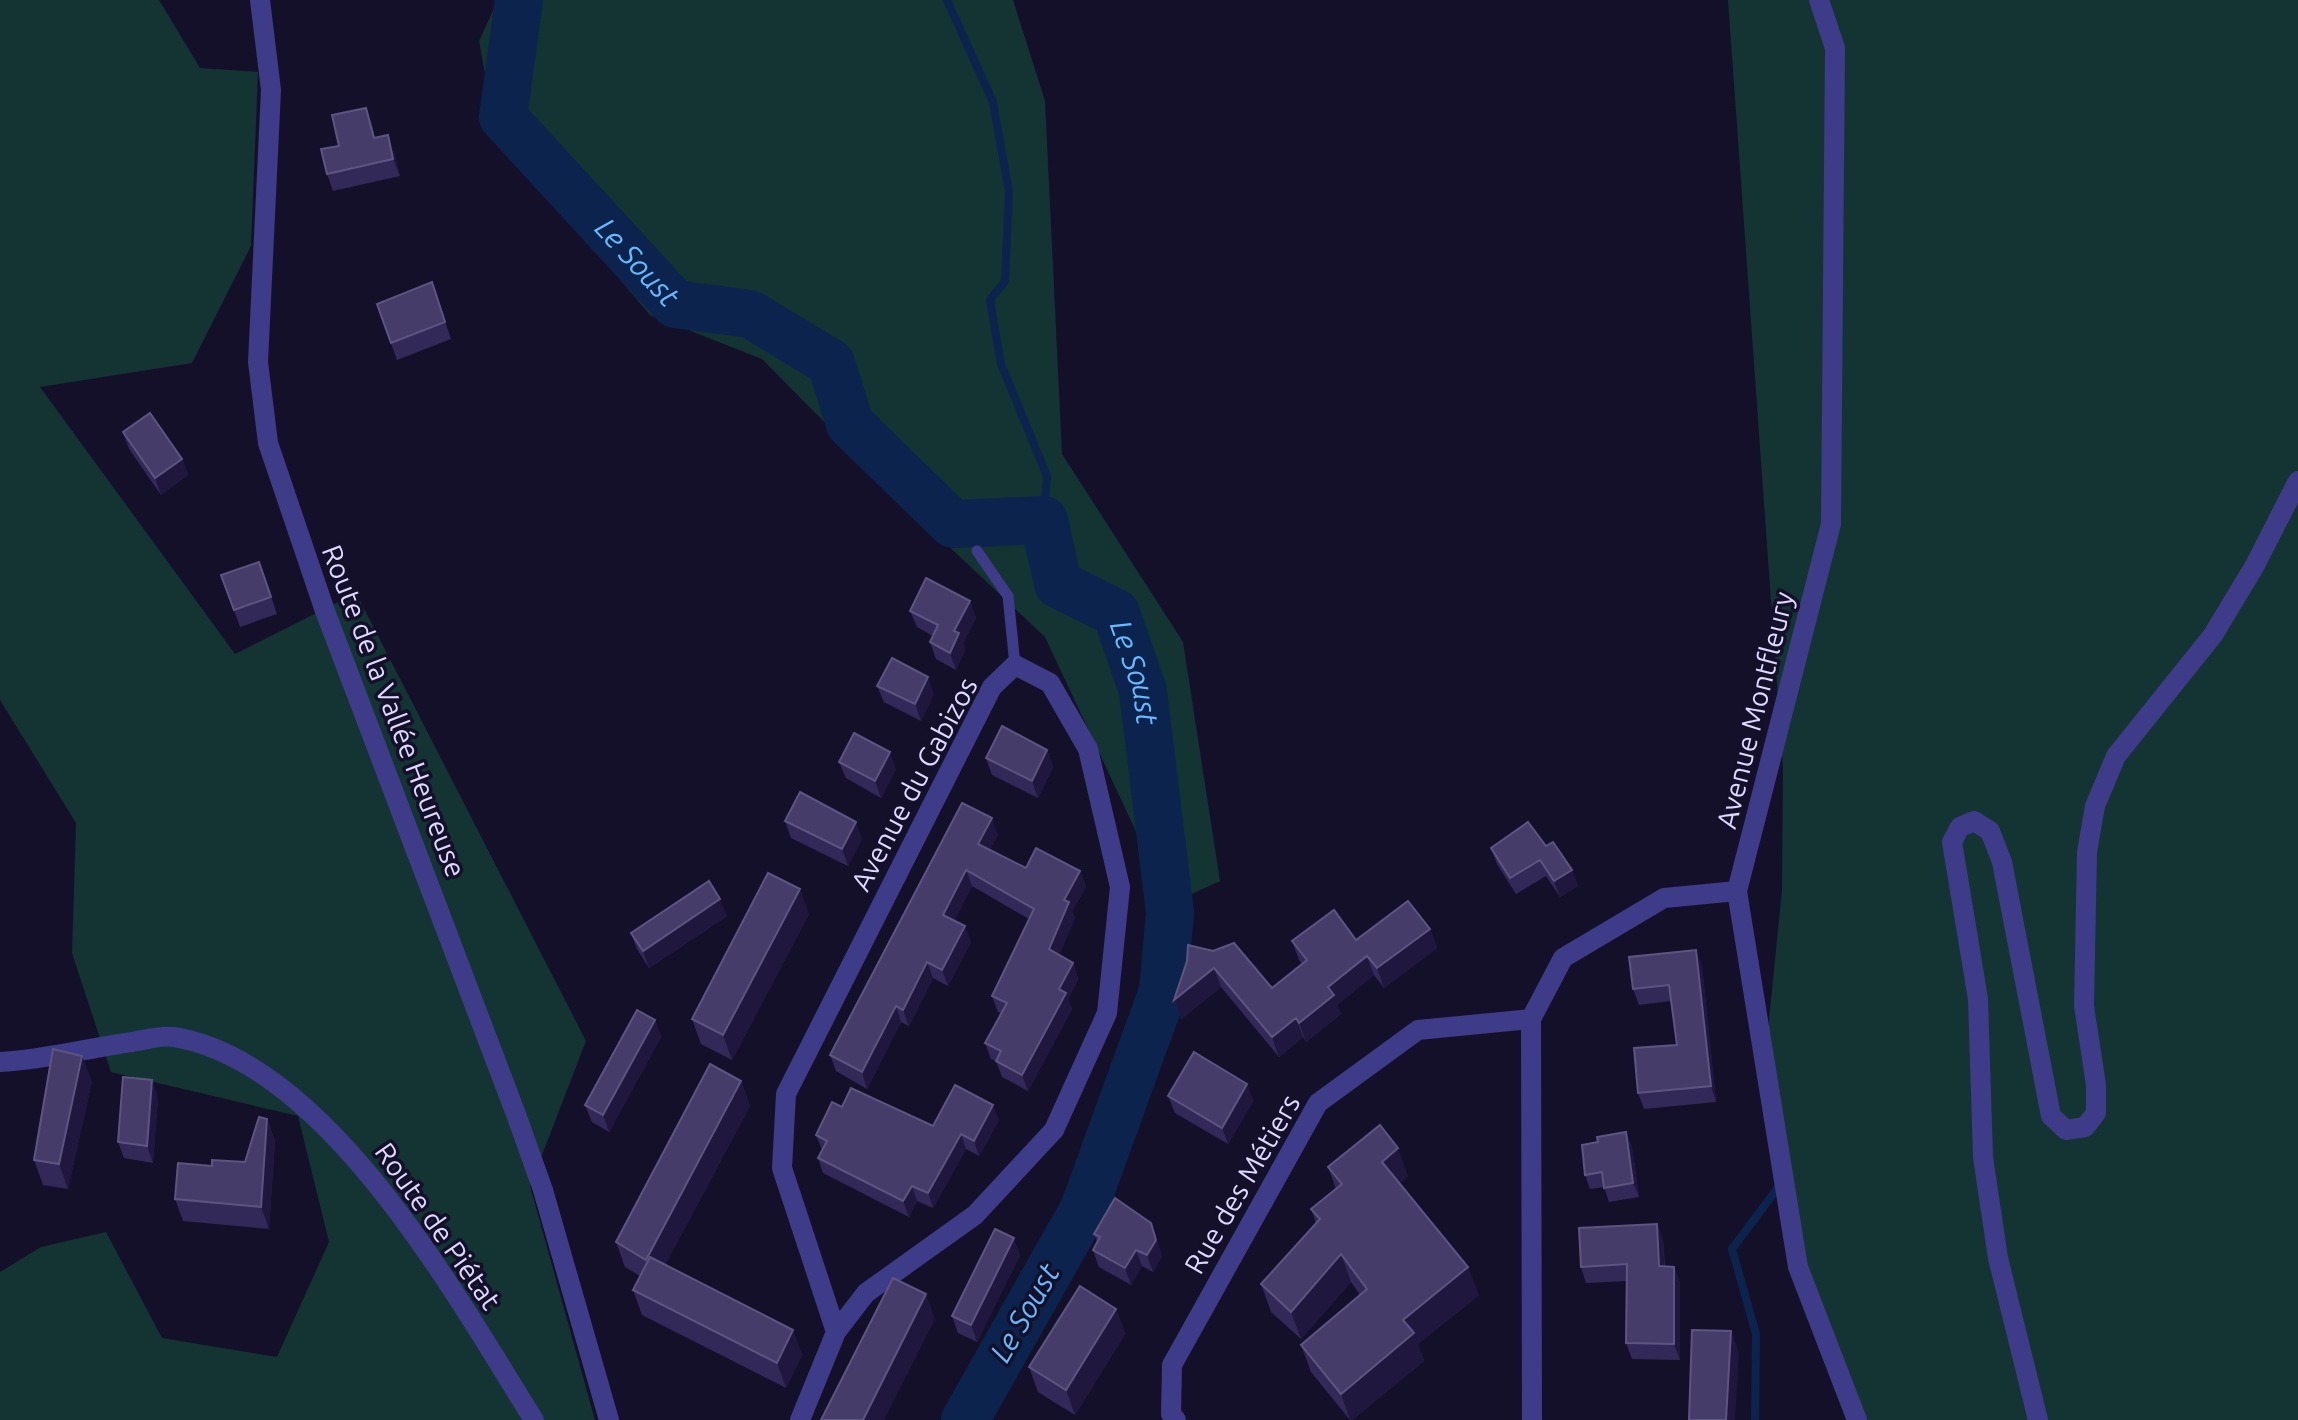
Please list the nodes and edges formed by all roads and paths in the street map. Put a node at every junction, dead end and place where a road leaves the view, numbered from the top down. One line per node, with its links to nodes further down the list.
1 (260, 0): 11 (street, Route de la Vallée Heureuse)
2 (1819, 0): 6 (street, Avenue Montfleury)
3 (2298, 481): 16 (street)
4 (977, 551): 5 (lane)
5 (1015, 665): 9 (street, Avenue du Gabizos); 9 (street, Avenue du Gabizos)
6 (1737, 891): 7 (street); 15 (street, Avenue Montfleury)
7 (1531, 1019): 13 (street, Rue des Métiers); 14 (street)
8 (0, 1062): 10 (street, Route de Piétat)
9 (836, 1332): 12 (street, Avenue du Gabizos)
10 (534, 1420)
11 (609, 1420)
12 (800, 1420)
13 (1176, 1420)
14 (1532, 1420)
15 (1857, 1420)
16 (2038, 1420)

